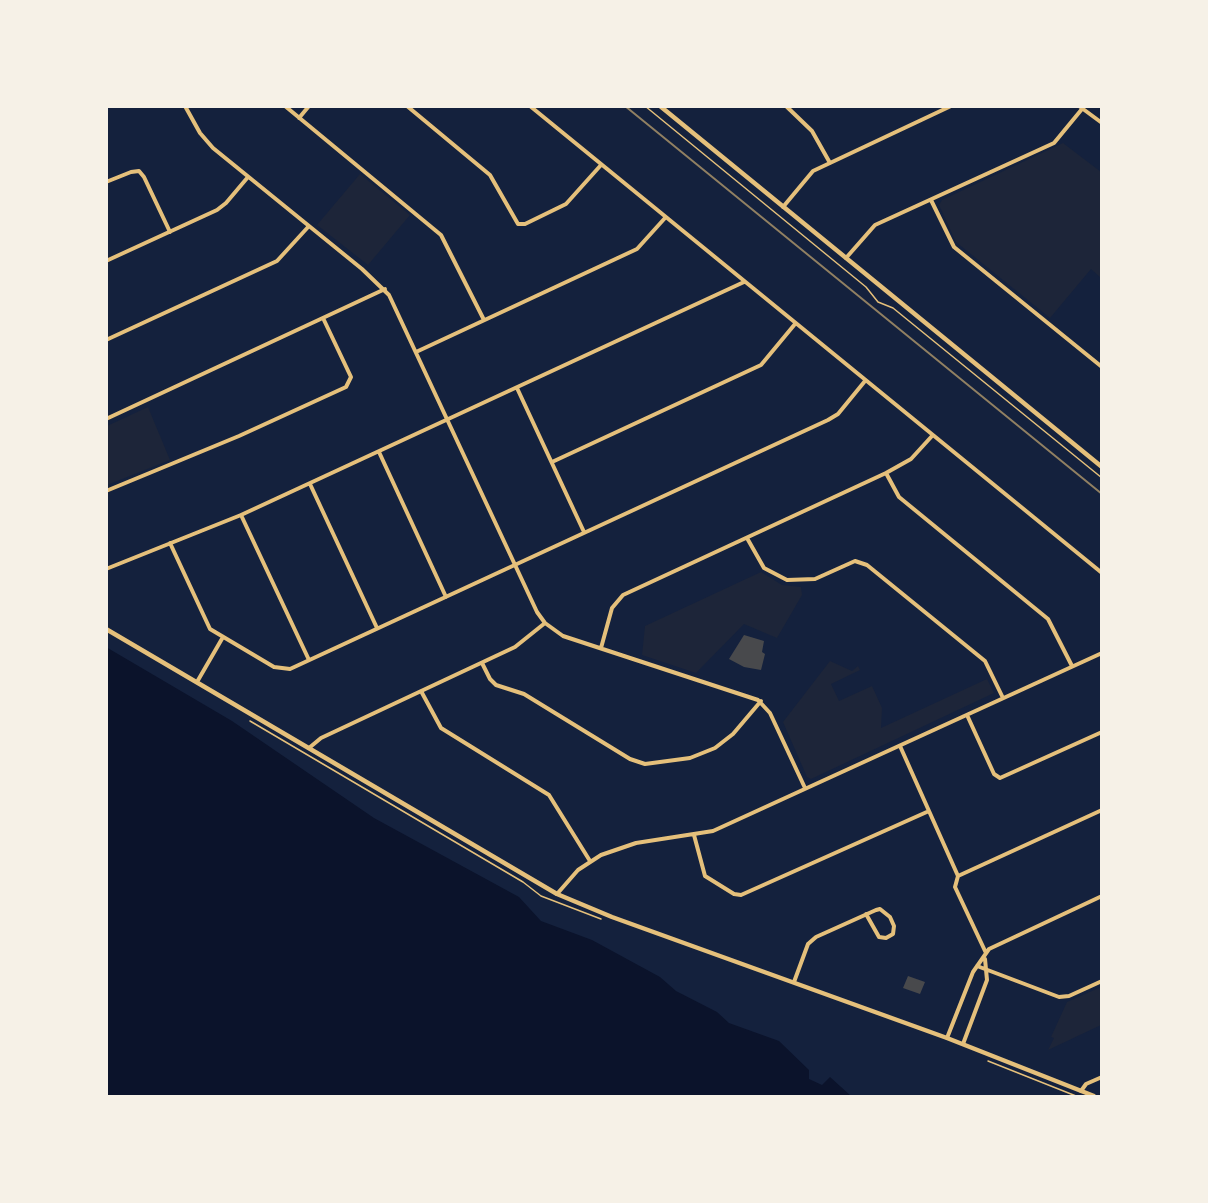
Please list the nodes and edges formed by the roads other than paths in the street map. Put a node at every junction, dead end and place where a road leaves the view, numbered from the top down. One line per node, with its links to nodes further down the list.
1 (185, 106): 14 (street)
2 (285, 106): 10 (street)
3 (309, 106): 10 (street)
4 (407, 106): 13 (street)
5 (530, 106): 13 (street)
6 (660, 106): 17 (street)
7 (786, 106): 12 (street)
8 (951, 106): 12 (street)
9 (1081, 108): 11 (street); 16 (street)
10 (299, 118): 26 (street)
11 (1101, 123)
12 (830, 163): 17 (street)
13 (601, 165): 18 (street)
14 (248, 177): 19 (street); 20 (street)
15 (106, 182): 20 (street)
16 (931, 200): 21 (street); 30 (street)
17 (783, 207): 21 (street)
18 (665, 218): 23 (street); 26 (street)
19 (309, 226): 24 (street); 28 (street)
20 (170, 232): 22 (street)
21 (845, 258): 38 (street)
22 (106, 261)
23 (744, 282): 27 (street); 32 (street)
24 (385, 289): 25 (street); 29 (street)
25 (323, 318): 33 (street); 41 (street)
26 (484, 320): 29 (street)
27 (795, 324): 31 (street); 37 (street)
28 (106, 340)
29 (416, 352): 34 (street)
30 (1101, 367)
31 (865, 381): 35 (street); 43 (street)
32 (517, 388): 34 (street); 37 (street)
33 (106, 419)
34 (448, 420): 36 (street); 46 (street)
35 (932, 436): 39 (street); 48 (street)
36 (378, 452): 40 (street); 49 (street)
37 (552, 462): 43 (street)
38 (1101, 467)
39 (886, 473): 44 (street); 58 (street)
40 (310, 483): 42 (street); 51 (street)
41 (106, 490)
42 (241, 515): 45 (street); 56 (street)
43 (584, 532): 46 (street)
44 (747, 538): 54 (street); 61 (street)
45 (171, 543): 47 (street); 53 (street)
46 (515, 565): 49 (street); 50 (street)
47 (106, 569)
48 (1101, 573)
49 (446, 597): 51 (street)
50 (545, 623): 54 (street); 57 (street)
51 (377, 628): 56 (street)
52 (106, 629): 59 (street)
53 (223, 637): 56 (street); 59 (street)
54 (601, 648): 62 (street)
55 (1101, 653): 58 (street)
56 (309, 660)
57 (482, 663): 60 (street); 62 (street)
58 (1072, 666): 61 (street)
59 (197, 682): 66 (street)
60 (421, 691): 66 (street); 71 (street)
61 (1003, 698): 63 (street)
62 (760, 701): 67 (street)
63 (967, 715): 64 (street); 65 (street)
64 (1101, 732)
65 (899, 746): 67 (street); 69 (street)
66 (309, 748): 73 (street)
67 (805, 788): 70 (street)
68 (1101, 810): 72 (street)
69 (929, 812): 70 (street); 72 (street)
70 (694, 835): 71 (street)
71 (590, 861): 73 (street)
72 (958, 876): 76 (street)
73 (557, 894): 81 (street)
74 (1101, 896): 76 (street)
75 (866, 914): 75 (street); 81 (street)
76 (986, 953): 77 (street)
77 (985, 958): 78 (street); 79 (street)
78 (977, 966): 79 (street); 82 (street)
79 (987, 970): 80 (street); 83 (street)
80 (1101, 981)
81 (794, 982): 82 (street)
82 (947, 1038): 83 (street)
83 (963, 1044): 85 (street)
84 (1101, 1077): 85 (street)
85 (1081, 1091): 86 (street)
86 (1094, 1096)

